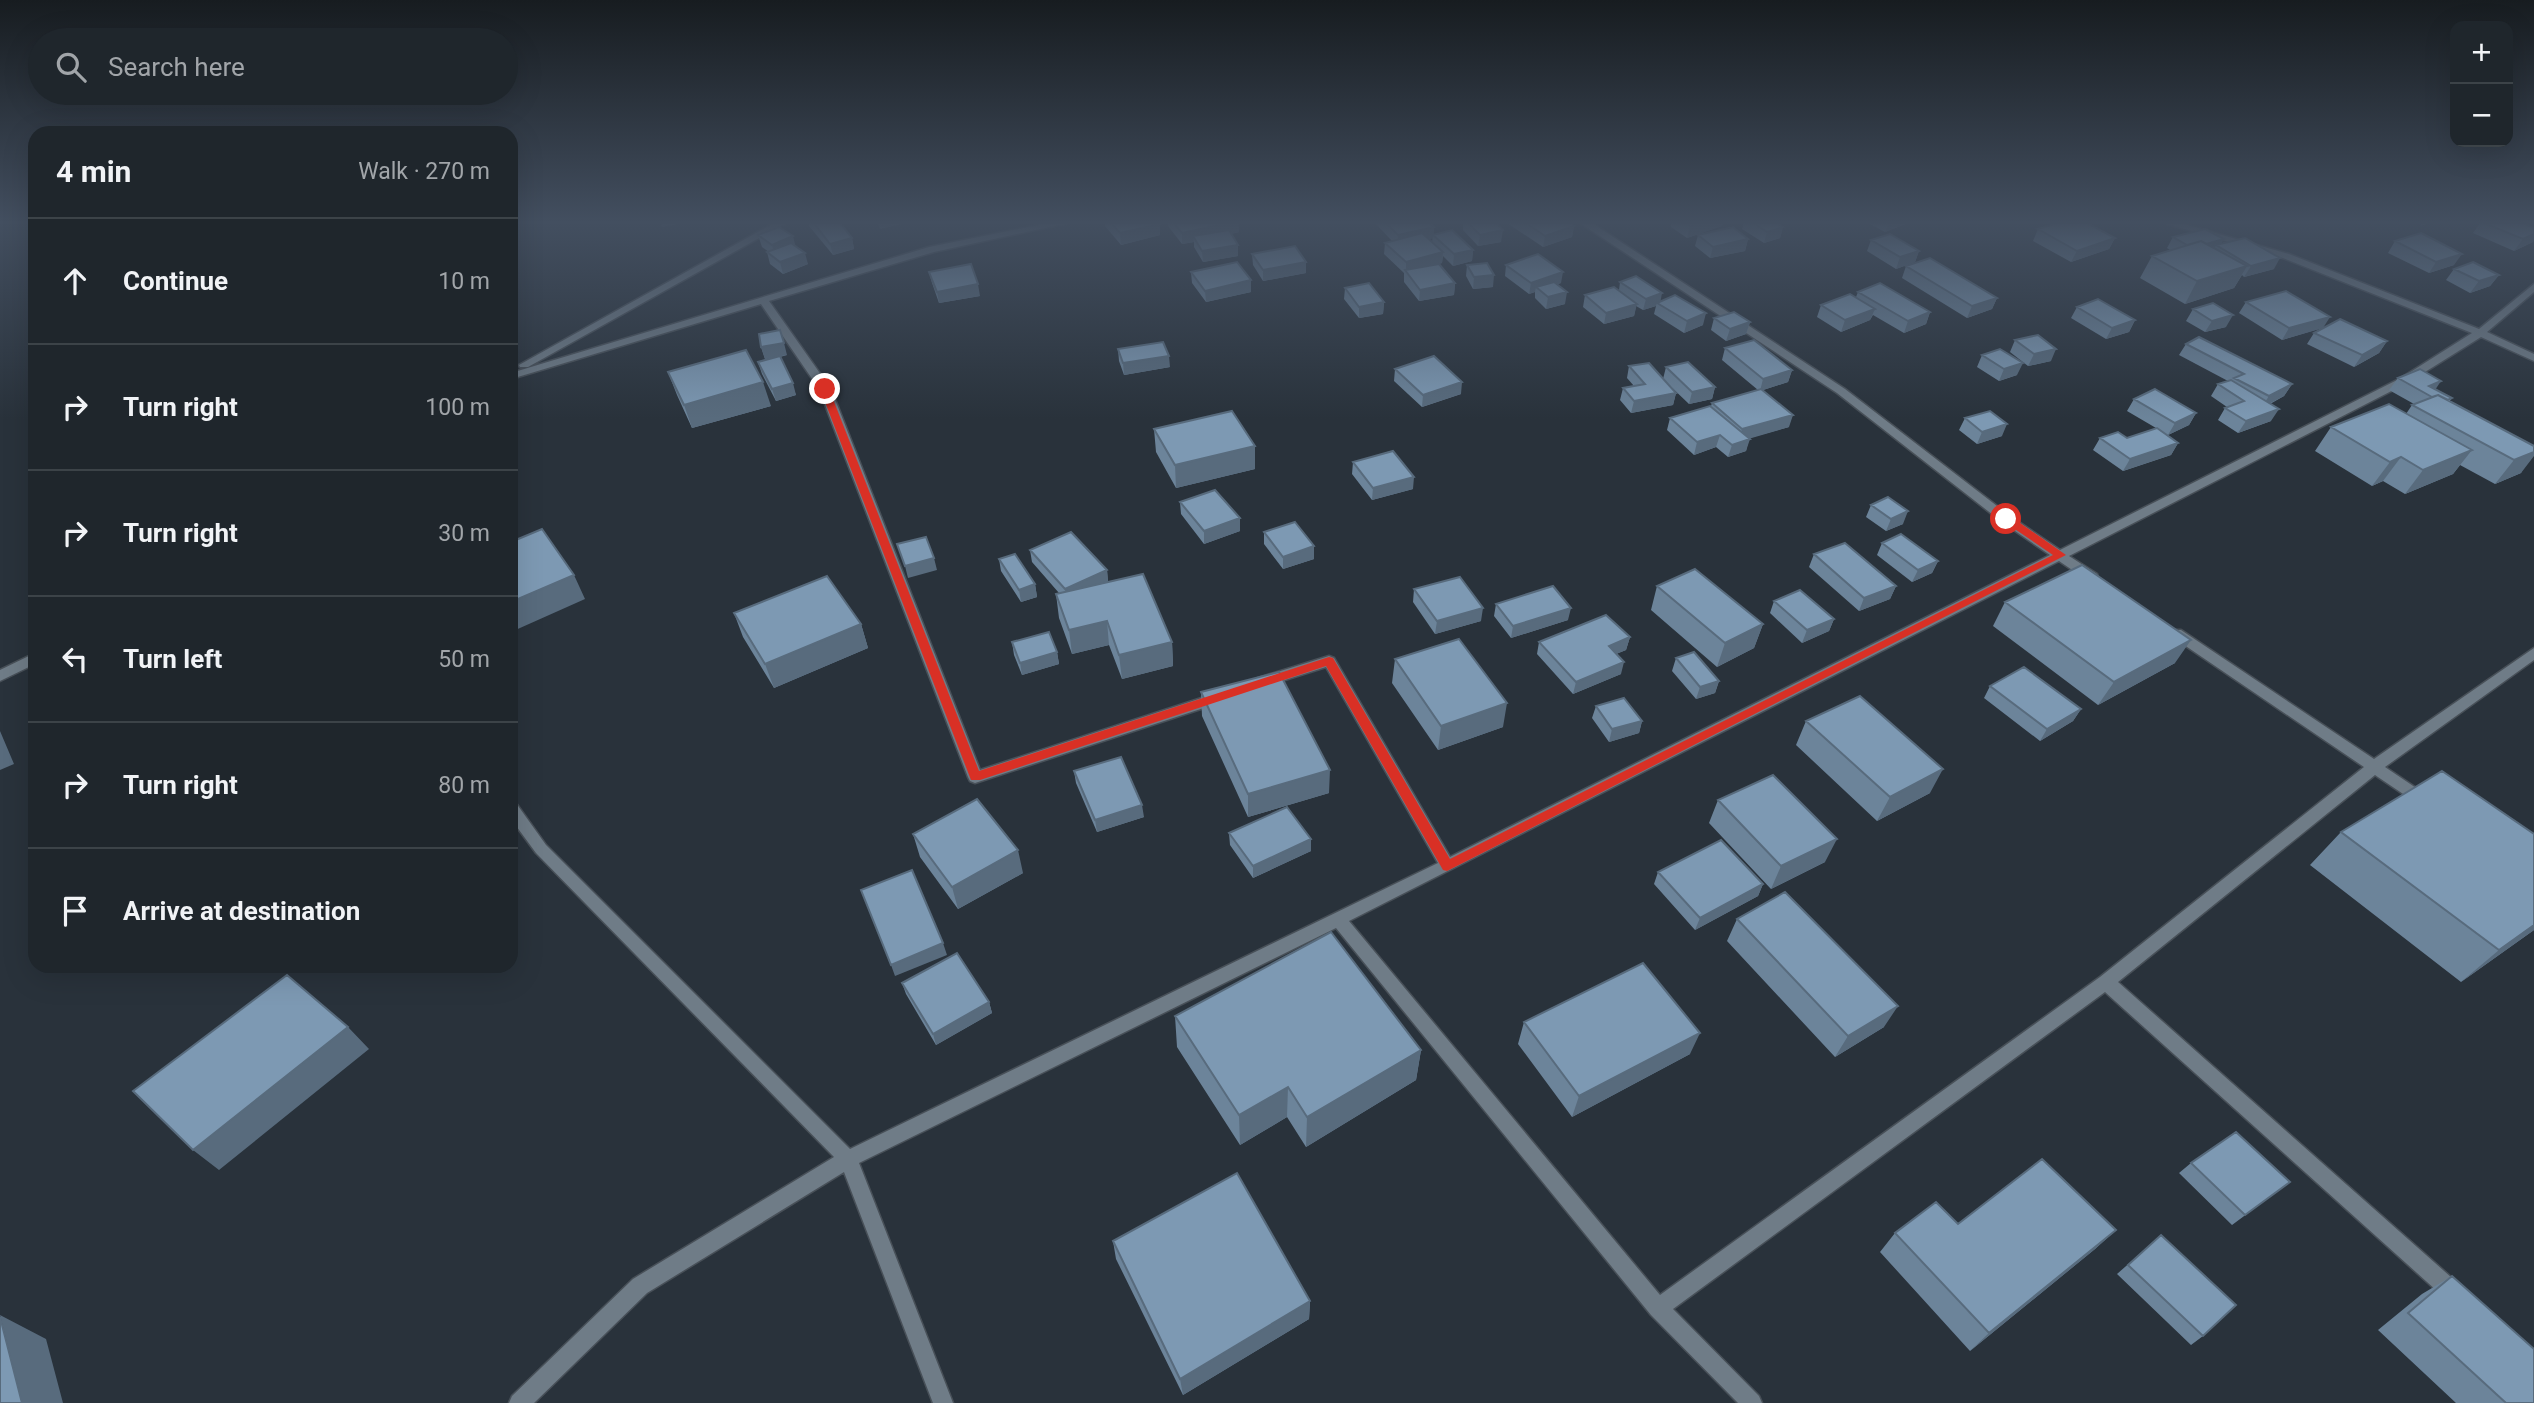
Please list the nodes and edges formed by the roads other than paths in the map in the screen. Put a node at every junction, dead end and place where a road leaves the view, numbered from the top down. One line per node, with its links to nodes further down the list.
1 (665, 288): 9 (street)
2 (801, 288): 6 (street)
3 (1685, 288): 11 (street)
4 (2369, 288): 7 (street)
5 (2532, 288): 7 (street)
6 (763, 300): 10 (street); 20 (street)
7 (2480, 332): 8 (street); 11 (street)
8 (2534, 358)
9 (518, 371)
10 (518, 373)
11 (2061, 555): 12 (street); 20 (street)
12 (2107, 587)
13 (2165, 626): 17 (street)
14 (2534, 653): 17 (street)
15 (28, 662): 16 (street)
16 (0, 676)
17 (2374, 767): 18 (street); 22 (street)
18 (2431, 806)
19 (518, 817): 23 (street)
20 (1447, 866): 21 (street)
21 (1337, 918): 23 (street); 24 (street)
22 (2106, 982): 24 (street); 25 (street)
23 (848, 1159): 26 (street); 27 (street)
24 (1658, 1308): 28 (street)
25 (2473, 1310)
26 (519, 1403)
27 (943, 1403)
28 (1752, 1403)

